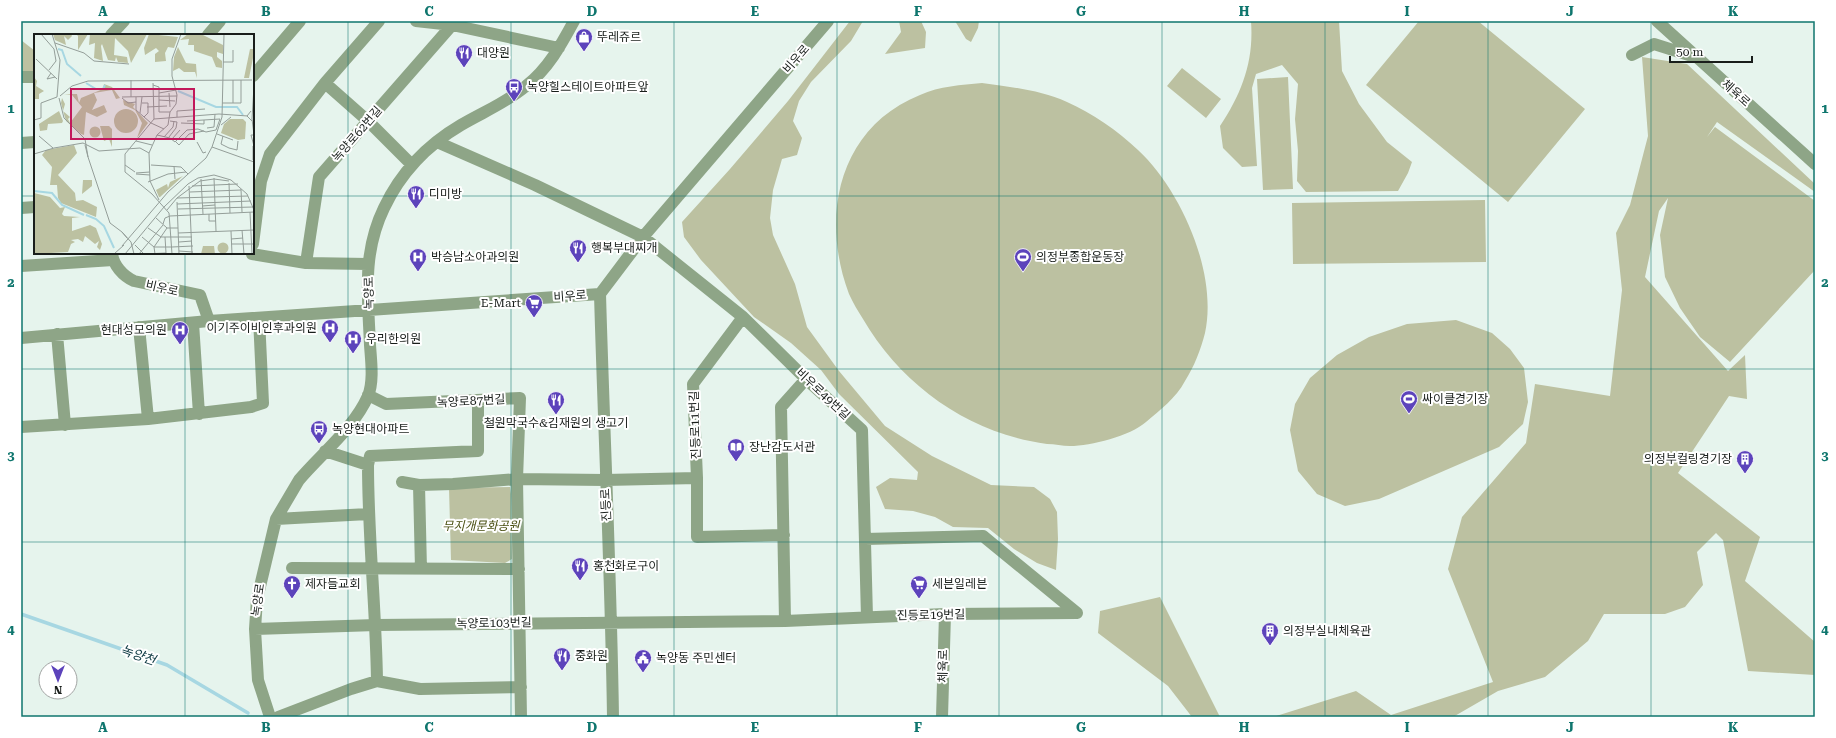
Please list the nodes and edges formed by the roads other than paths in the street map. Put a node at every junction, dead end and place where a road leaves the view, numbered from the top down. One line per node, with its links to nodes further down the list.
1 (124, 21): 9 (street)
2 (300, 21): 13 (street)
3 (379, 21): 16 (street)
4 (416, 21): 8 (street)
5 (574, 21): 10 (street, 녹양로)
6 (828, 21): 26 (street, 비우로)
7 (1657, 21): 12 (street, 체육로)
8 (452, 25): 10 (street); 17 (street, 녹양로62번길)
9 (111, 34)
10 (560, 48): 19 (street, 녹양로)
11 (1632, 55): 12 (street)
12 (1696, 57): 22 (street, 체육로)
13 (255, 69)
14 (21, 77): 15 (street)
15 (34, 77)
16 (324, 83): 17 (street); 25 (street)
17 (368, 121): 21 (street); 29 (street, 녹양로62번길)
18 (34, 142): 20 (street)
19 (437, 142): 21 (street, 녹양로); 26 (street)
20 (21, 143)
21 (412, 164): 30 (street, 녹양로)
22 (1815, 164)
23 (34, 206): 24 (street)
24 (21, 208)
25 (254, 236)
26 (643, 237): 32 (street, 비우로); 34 (street, 비우로49번길)
27 (252, 254): 29 (street)
28 (112, 256): 31 (street); 36 (street, 비우로)
29 (306, 263): 30 (street)
30 (368, 264): 33 (street, 녹양로)
31 (21, 266)
32 (600, 294): 33 (street, 비우로); 52 (street, 진등로)
33 (369, 310): 35 (street, 비우로); 42 (street, 녹양로)
34 (743, 317): 41 (street, 비우로49번길); 50 (street, 진등로11번길)
35 (259, 318): 36 (street, 비우로); 44 (street)
36 (210, 321): 37 (street, 비우로)
37 (193, 323): 38 (street, 비우로); 44 (street)
38 (139, 327): 39 (street, 비우로); 45 (street)
39 (57, 334): 40 (street, 비우로); 46 (street)
40 (21, 338)
41 (806, 379): 57 (street); 58 (street, 비우로49번길)
42 (368, 395): 43 (street, 녹양로87번길); 48 (street, 녹양로)
43 (478, 400): 49 (street); 51 (street, 녹양로87번길)
44 (199, 414): 45 (street)
45 (148, 419): 46 (street)
46 (65, 425): 47 (street)
47 (21, 427)
48 (325, 451): 49 (street); 56 (street, 녹양로)
49 (368, 465): 55 (street)
50 (697, 478): 52 (street); 57 (street, 진등로11번길)
51 (518, 479): 52 (street); 54 (street); 62 (street, 녹양로87번길)
52 (605, 480): 66 (street, 진등로)
53 (402, 482): 54 (street)
54 (418, 485): 61 (street)
55 (368, 514): 56 (street); 60 (street)
56 (276, 519): 69 (street, 녹양로)
57 (784, 534): 65 (street)
58 (865, 538): 63 (street, 진등로19번길); 64 (street, 비우로49번길)
59 (292, 568): 60 (street)
60 (372, 569): 61 (street); 68 (street)
61 (421, 569): 62 (street)
62 (520, 569): 67 (street, 녹양로87번길)
63 (945, 614): 64 (street, 진등로19번길); 76 (street, 체육로)
64 (867, 617): 65 (street, 진등로19번길)
65 (786, 621): 66 (street, 진등로19번길)
66 (612, 622): 67 (street, 녹양로103번길); 75 (street, 진등로)
67 (521, 623): 68 (street, 녹양로103번길); 71 (street, 녹양로87번길)
68 (376, 625): 69 (street, 녹양로103번길); 70 (street)
69 (255, 629): 72 (street, 녹양로)
70 (377, 681): 71 (street); 73 (street)
71 (521, 687): 74 (street, 녹양로87번길)
72 (270, 717)
73 (278, 717)
74 (521, 717)
75 (612, 717)
76 (942, 717)

